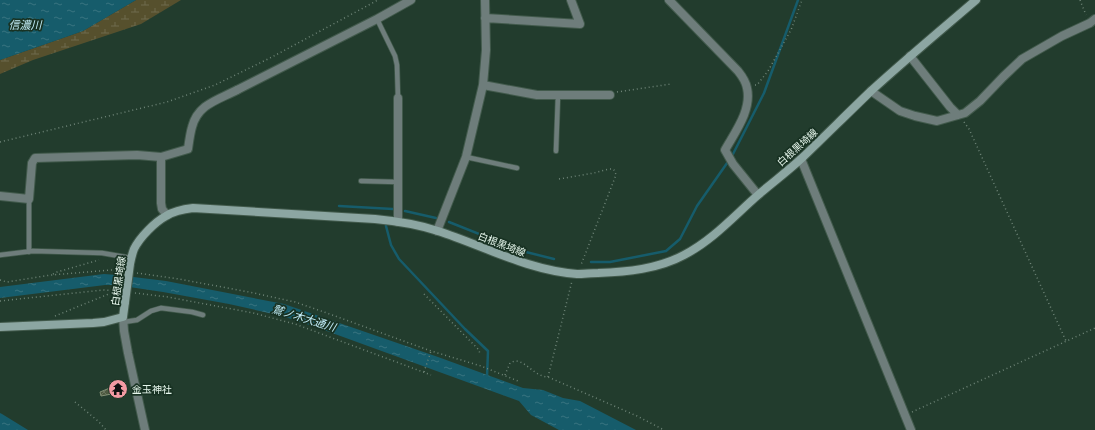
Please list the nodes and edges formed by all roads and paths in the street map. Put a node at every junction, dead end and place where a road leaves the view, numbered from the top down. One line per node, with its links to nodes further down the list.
1 (378, 0): 21 (path)
2 (411, 0): 10 (street)
3 (485, 0): 9 (street)
4 (571, 0): 9 (street)
5 (669, 0): 15 (street)
6 (802, 0): 15 (path)
7 (976, 0): 12 (main road, 白根黒埼線)
8 (1080, 0): 11 (path)
9 (485, 18): 14 (street)
10 (377, 19): 19 (lane); 23 (street)
11 (1092, 21): 20 (street)
12 (910, 56): 16 (main road, 白根黒埼線); 20 (street)
13 (671, 84): 18 (path)
14 (483, 85): 17 (street); 24 (street)
15 (747, 88): 30 (street)
16 (871, 91): 20 (street); 25 (main road, 白根黒埼線)
17 (558, 95): 18 (street); 22 (lane)
18 (610, 95)
19 (398, 98): 29 (street)
20 (958, 115): 52 (path)
21 (0, 142)
22 (556, 151)
23 (161, 157): 32 (street); 33 (street)
24 (466, 157): 26 (lane); 35 (street)
25 (801, 159): 30 (main road, 白根黒埼線); 61 (street)
26 (517, 168)
27 (559, 179): 41 (path)
28 (361, 181): 29 (lane)
29 (398, 182): 34 (street)
30 (758, 195): 41 (main road, 白根黒埼線)
31 (0, 196): 32 (street)
32 (29, 199): 36 (lane)
33 (166, 215): 34 (main road, 白根黒埼線); 39 (main road, 白根黒埼線)
34 (398, 222): 35 (main road, 白根黒埼線)
35 (437, 231): 41 (main road, 白根黒埼線)
36 (29, 252): 37 (lane); 39 (lane)
37 (0, 255)
38 (102, 260): 42 (path)
39 (131, 265): 48 (main road, 白根黒埼線, bridge); 53 (path)
40 (125, 272): 42 (path)
41 (576, 274): 58 (path)
42 (51, 275): 43 (path)
43 (0, 280)
44 (132, 292): 55 (path)
45 (424, 294): 54 (path)
46 (0, 301): 49 (path)
47 (203, 315): 48 (lane)
48 (123, 319): 49 (main road, 白根黒埼線); 63 (street)
49 (51, 325): 50 (main road, 白根黒埼線)
50 (0, 327)
51 (1095, 328): 52 (path)
52 (1066, 341): 61 (path)
53 (431, 352): 55 (path); 57 (path)
54 (480, 355)
55 (424, 372): 56 (path)
56 (431, 375)
57 (505, 375): 58 (path); 59 (path)
58 (548, 377): 64 (path)
59 (518, 381)
60 (75, 402): 62 (path)
61 (905, 416): 65 (street)
62 (106, 430)
63 (145, 430)
64 (664, 430)
65 (911, 430)

